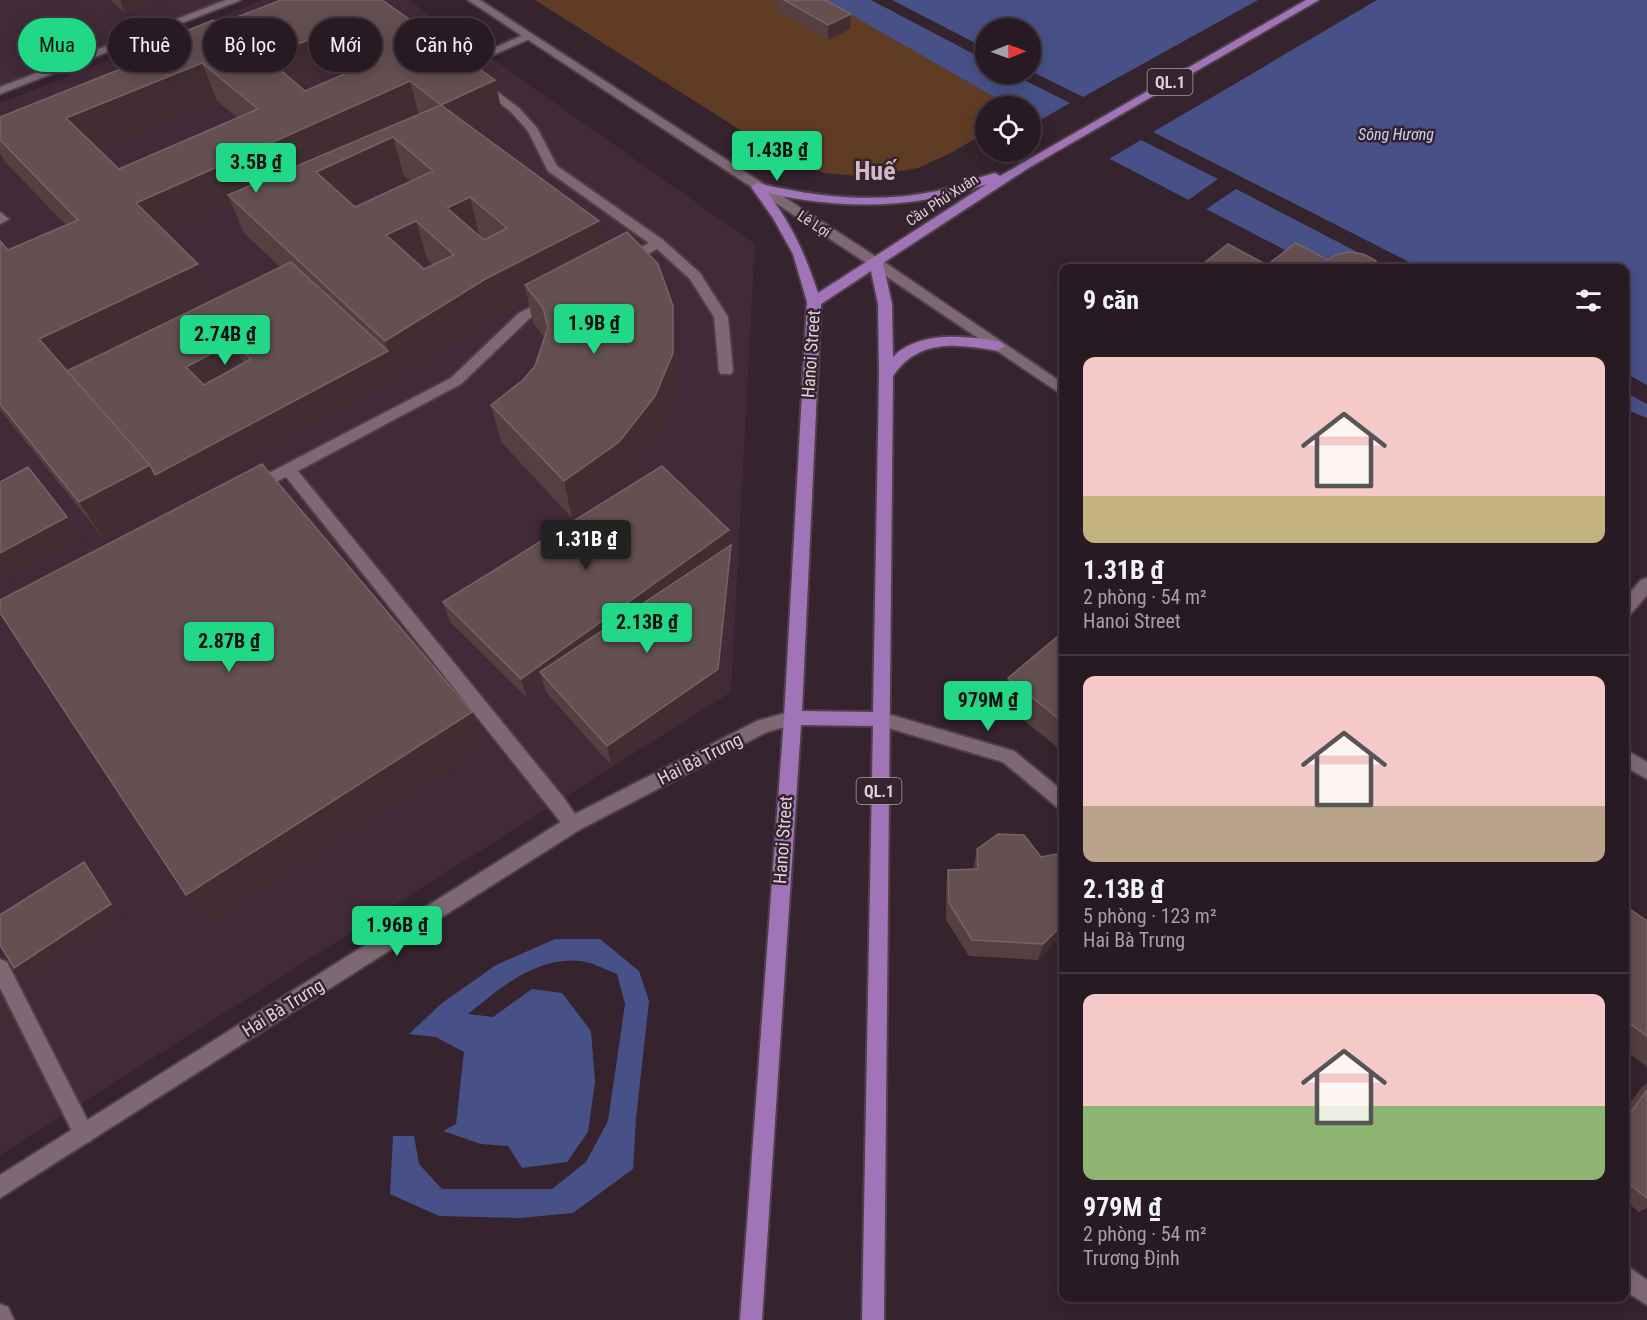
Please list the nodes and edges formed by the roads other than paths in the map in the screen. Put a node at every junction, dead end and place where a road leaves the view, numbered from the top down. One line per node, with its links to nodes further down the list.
1 (236, 0): 5 (main road)
2 (473, 0): 4 (main road, Lê Lợi)
3 (1314, 0): 6 (main road, QL.1)
4 (528, 36): 7 (main road, Lê Lợi); 10 (main road)
5 (0, 91)
6 (1026, 164): 7 (main road); 11 (main road, Cầu Phú Xuân / QL.1)
7 (757, 187): 11 (main road, Lê Lợi); 14 (main road)
8 (0, 216): 9 (main road)
9 (0, 220)
10 (658, 243): 12 (main road); 16 (main road)
11 (876, 263): 14 (main road, Hanoi Street / QL.1); 15 (main road, Lê Lợi); 17 (main road, QL.1)
12 (617, 266)
13 (565, 294): 19 (main road)
14 (814, 302): 23 (main road, Hanoi Street)
15 (998, 346): 17 (main road); 18 (main road, Lê Lợi)
16 (726, 371)
17 (886, 376): 24 (main road, QL.1)
18 (1059, 388)
19 (289, 470): 20 (main road); 28 (main road)
20 (236, 497)
21 (1647, 584): 22 (main road)
22 (1629, 605)
23 (793, 718): 24 (main road); 28 (main road, Hai Bà Trưng); 36 (main road, Hanoi Street)
24 (880, 719): 27 (main road); 37 (main road, QL.1)
25 (1629, 759): 26 (main road)
26 (1647, 771)
27 (1059, 799)
28 (573, 824): 30 (main road, Hai Bà Trưng)
29 (0, 968): 30 (main road)
30 (84, 1134): 31 (main road, Hai Bà Trưng)
31 (0, 1187)
32 (1629, 1279): 33 (main road)
33 (1647, 1294)
34 (0, 1315): 35 (main road)
35 (3, 1320)
36 (751, 1320)
37 (873, 1320)

